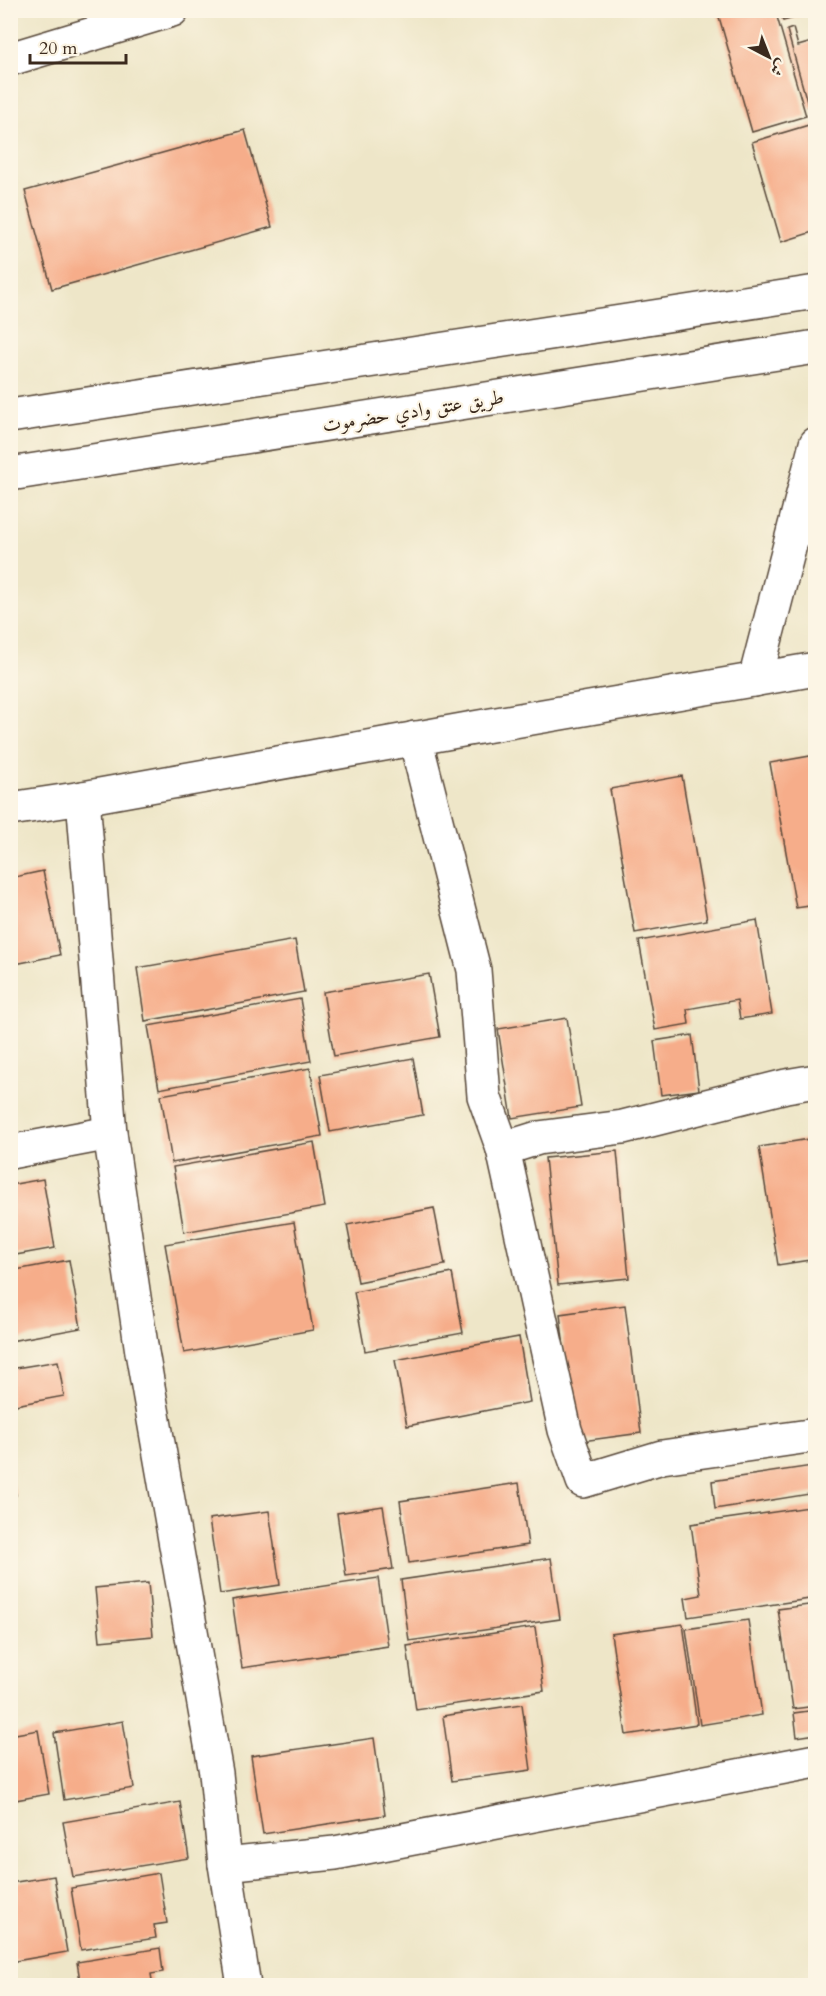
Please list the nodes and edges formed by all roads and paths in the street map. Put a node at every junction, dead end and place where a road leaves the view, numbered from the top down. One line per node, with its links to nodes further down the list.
1 (172, 10): 2 (street)
2 (10, 59)
3 (816, 292): 5 (street)
4 (816, 348): 7 (street, طريق عتق وادي حضرموت)
5 (10, 416)
6 (816, 444): 9 (street)
7 (10, 474)
8 (816, 669): 9 (street)
9 (755, 680): 10 (street)
10 (415, 738): 11 (street); 15 (street)
11 (83, 798): 12 (street); 14 (street)
12 (10, 809)
13 (816, 1081): 15 (street)
14 (110, 1133): 16 (street); 19 (street)
15 (503, 1149): 17 (street)
16 (10, 1152)
17 (816, 1435)
18 (816, 1761): 19 (street)
19 (225, 1864): 20 (street)
20 (244, 1986)

